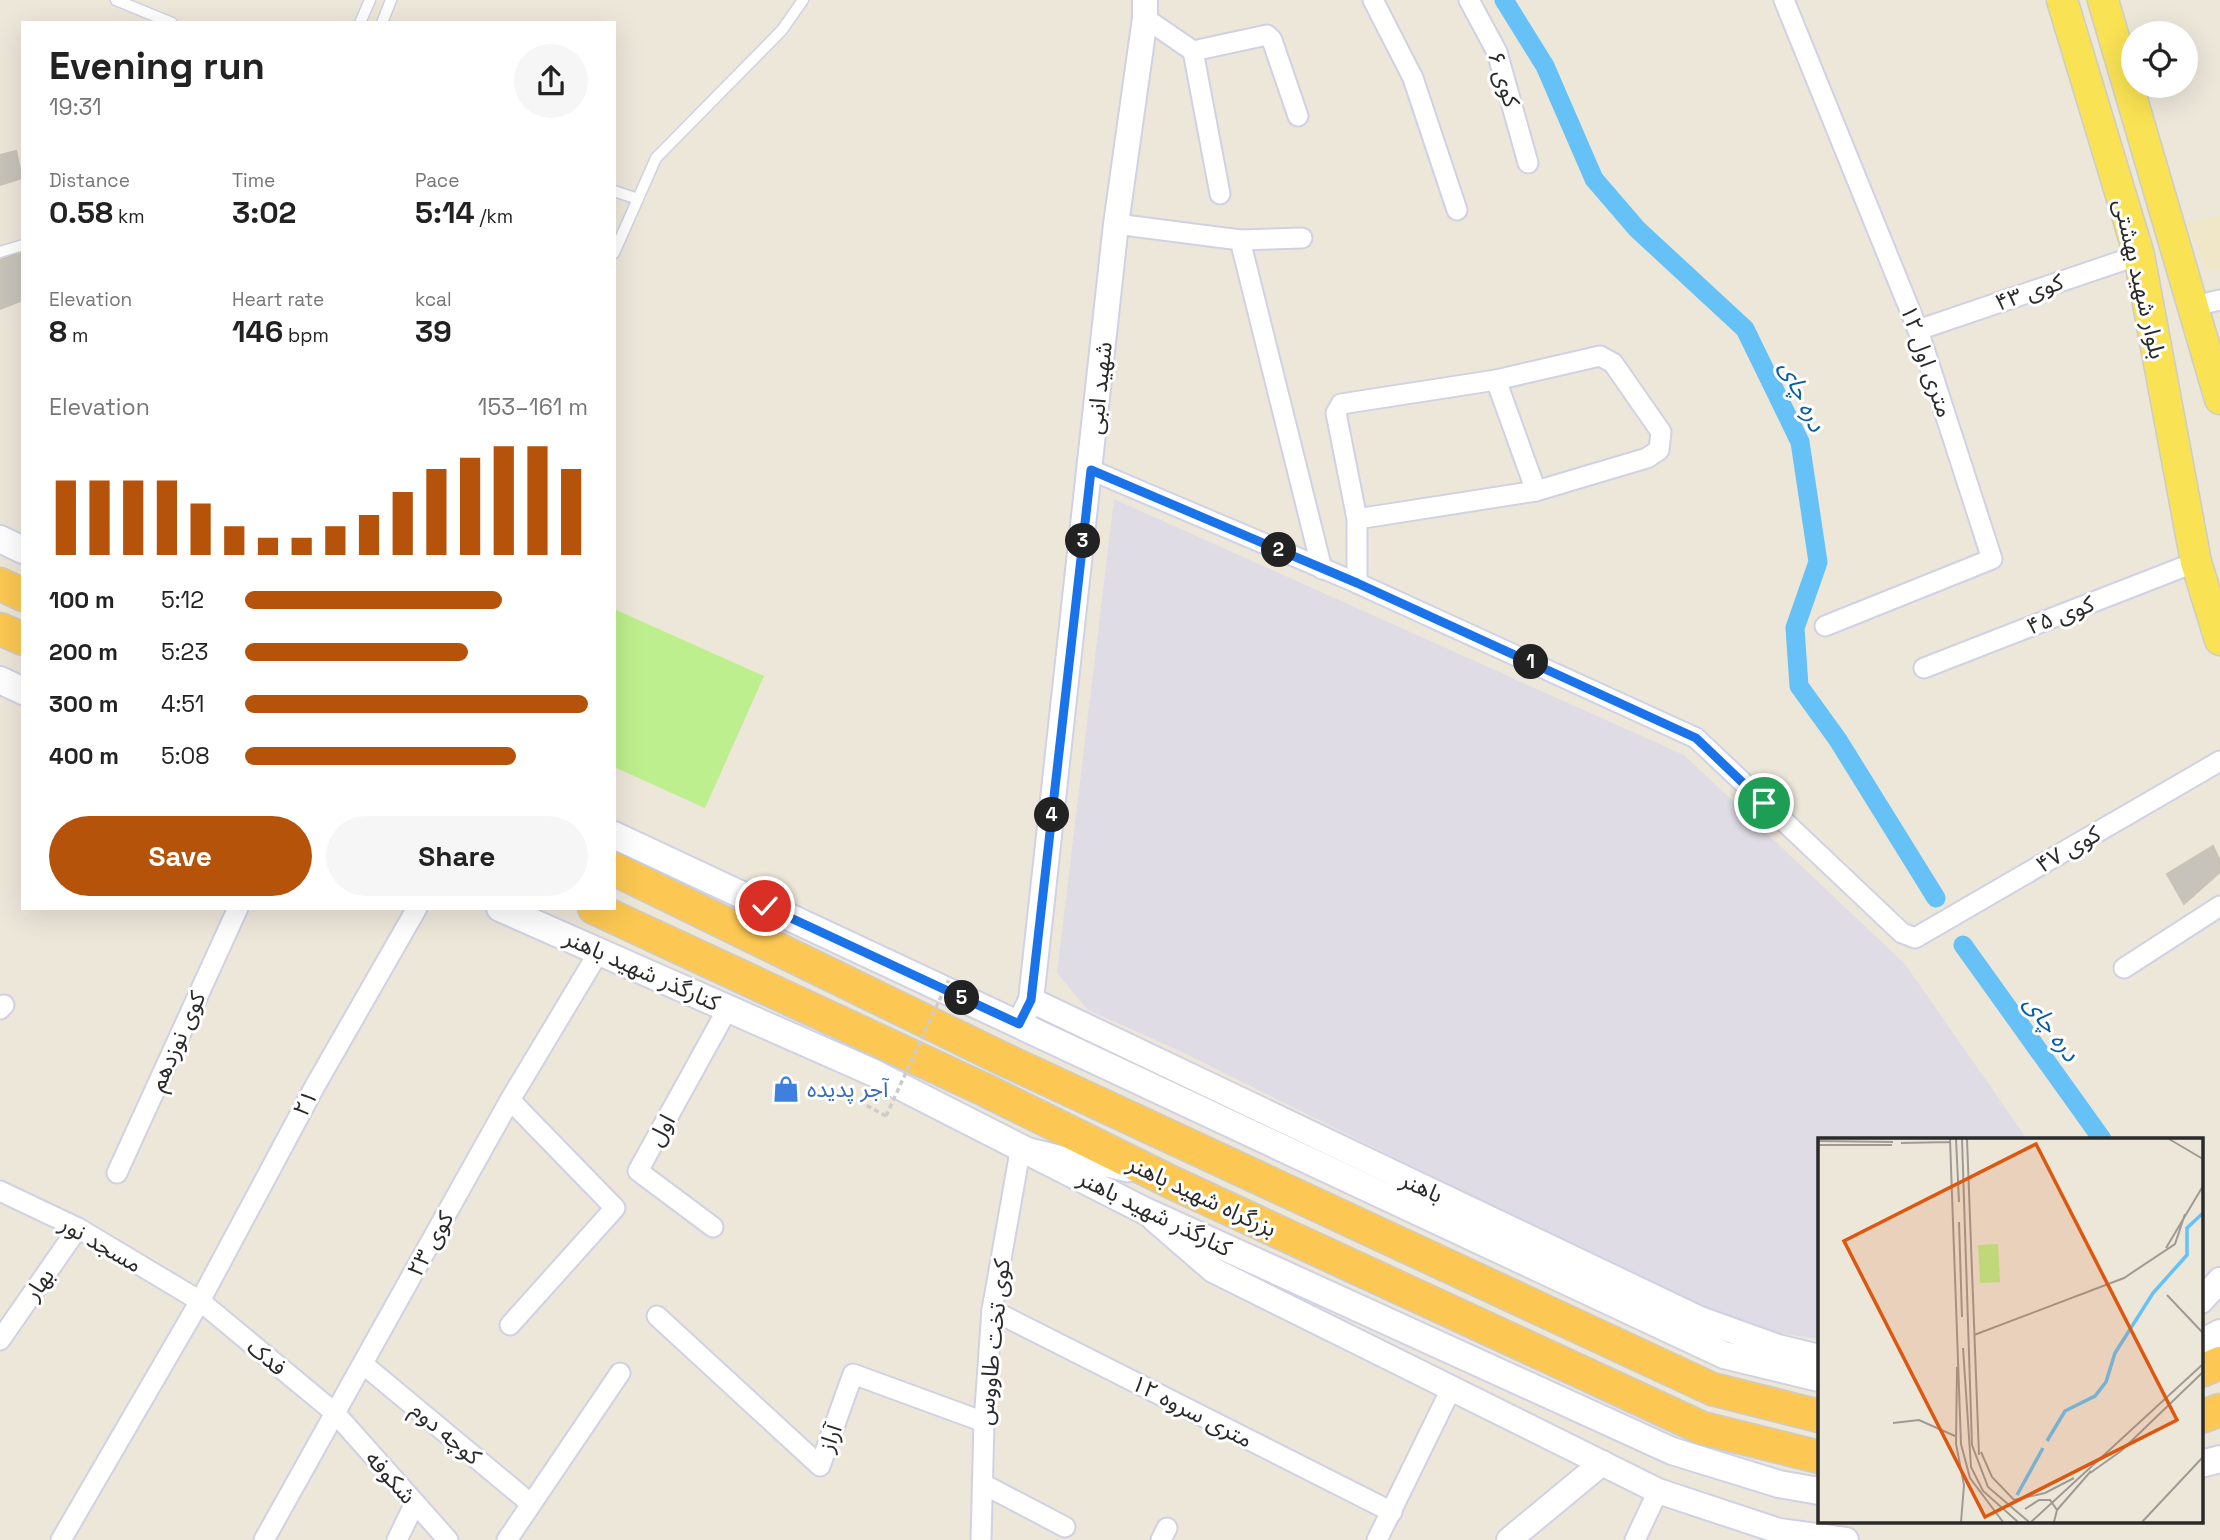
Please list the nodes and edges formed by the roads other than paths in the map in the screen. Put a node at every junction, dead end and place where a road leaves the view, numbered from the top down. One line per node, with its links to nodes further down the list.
1 (116, 0): 11 (lane)
2 (370, 0): 12 (lane)
3 (391, 0): 13 (lane)
4 (803, 0): 19 (lane)
5 (1373, 0): 20 (street)
6 (1469, 0): 16 (street, کوی ۶)
7 (1784, 0): 29 (street, ۱۲ متری اول)
8 (2062, 0): 27 (main road, بلوار شهید بهشتی)
9 (2102, 0): 28 (main road, بلوار شهید بهشتی)
10 (1145, 9): 14 (street); 21 (street, شهید انبی)
11 (167, 21)
12 (361, 21)
13 (383, 21)
14 (1193, 51): 15 (street); 18 (street)
15 (1298, 116)
16 (1528, 163)
17 (616, 192): 19 (lane)
18 (1220, 194)
19 (638, 199): 25 (lane)
20 (1457, 210)
21 (1116, 224): 23 (street); 32 (street, شهید انبی)
22 (1302, 238): 23 (street)
23 (1240, 240): 38 (street)
24 (21, 246): 26 (lane)
25 (616, 248)
26 (0, 252)
27 (2139, 255): 29 (street, کوی ۴۳); 37 (main road, بلوار شهید بهشتی)
28 (2207, 303): 31 (main road, بلوار شهید بهشتی)
29 (1918, 330): 42 (street, ۱۲ متری اول)
30 (1496, 380): 33 (street); 33 (street); 34 (street)
31 (2220, 399)
32 (1091, 470): 38 (street); 59 (street, شهید انبی)
33 (1536, 492): 34 (street)
34 (1357, 519): 39 (street)
35 (0, 539): 36 (main road)
36 (21, 549)
37 (2196, 562): 45 (main road, بلوار شهید بهشتی); 46 (street, کوی ۴۵)
38 (1322, 569): 39 (street)
39 (1357, 583): 49 (street, کوی ۴۷)
40 (0, 584): 41 (highway)
41 (21, 594)
42 (1825, 626)
43 (0, 629): 44 (highway)
44 (21, 638)
45 (2220, 640)
46 (1924, 668)
47 (0, 680): 48 (main road)
48 (21, 690)
49 (2220, 761)
50 (616, 836): 61 (main road)
51 (619, 870): 88 (highway, بزرگراه شهید باهنر)
52 (2220, 906): 58 (street)
53 (236, 910): 64 (street, کوی نوزدهم)
54 (416, 910): 72 (street, ۲۱)
55 (505, 910): 57 (main road, کنارگذر شهید باهنر)
56 (598, 910): 65 (highway, بزرگراه شهید باهنر)
57 (600, 950): 60 (main road, کنارگذر شهید باهنر); 62 (street, کوی ۲۳)
58 (2124, 968)
59 (1031, 1000): 61 (street, شهید انبی); 79 (street, باهنر)
60 (728, 1008): 63 (main road, کنارگذر شهید باهنر); 68 (street, اول)
61 (1019, 1024): 84 (main road)
62 (510, 1100): 75 (street); 81 (street, کوی ۲۳)
63 (1021, 1146): 65 (street); 67 (main road, کنارگذر شهید باهنر); 73 (street, کوی تخت طاووس)
64 (117, 1173)
65 (1173, 1183): 91 (highway, بزرگراه شهید باهنر)
66 (0, 1191): 69 (street, مسجد نور)
67 (1143, 1210): 85 (street); 97 (main road, کنارگذر شهید باهنر)
68 (713, 1227)
69 (78, 1228): 72 (street, مسجد نور); 77 (street, بهار)
70 (2220, 1280): 71 (street)
71 (2202, 1300)
72 (200, 1301): 87 (street, فدک); 102 (street, ۲۱)
73 (992, 1310): 90 (street, کوی تخت طاووس); 100 (street, ۱۲ متری سروه)
74 (657, 1317): 90 (street, آراز)
75 (510, 1325)
76 (2220, 1333): 78 (main road)
77 (0, 1340)
78 (2202, 1342)
79 (1818, 1357)
80 (2220, 1363): 82 (highway)
81 (363, 1364): 87 (street, کوی ۲۳); 99 (street, کوچه دوم)
82 (2202, 1371)
83 (620, 1373): 99 (street)
84 (1818, 1378)
85 (1451, 1389): 93 (street); 100 (street)
86 (2220, 1410): 89 (highway)
87 (335, 1413): 98 (street, شکوفه); 103 (street, کوی ۲۳)
88 (1818, 1416)
89 (2202, 1417)
90 (984, 1422): 95 (street, کوی تخت طاووس)
91 (1818, 1457)
92 (2220, 1459): 94 (main road)
93 (1602, 1464): 96 (street); 109 (street)
94 (2202, 1464)
95 (983, 1483): 101 (street); 107 (street, کوی تخت طاووس)
96 (1658, 1491): 110 (street); 111 (street)
97 (1818, 1491)
98 (415, 1503): 104 (street); 105 (street, شکوفه)
99 (530, 1503): 106 (street)
100 (1392, 1512): 108 (street)
101 (1065, 1527)
102 (61, 1540)
103 (264, 1540)
104 (397, 1540)
105 (448, 1540)
106 (507, 1540)
107 (981, 1540)
108 (1377, 1540)
109 (1509, 1540)
110 (1635, 1540)
111 (1846, 1540)

